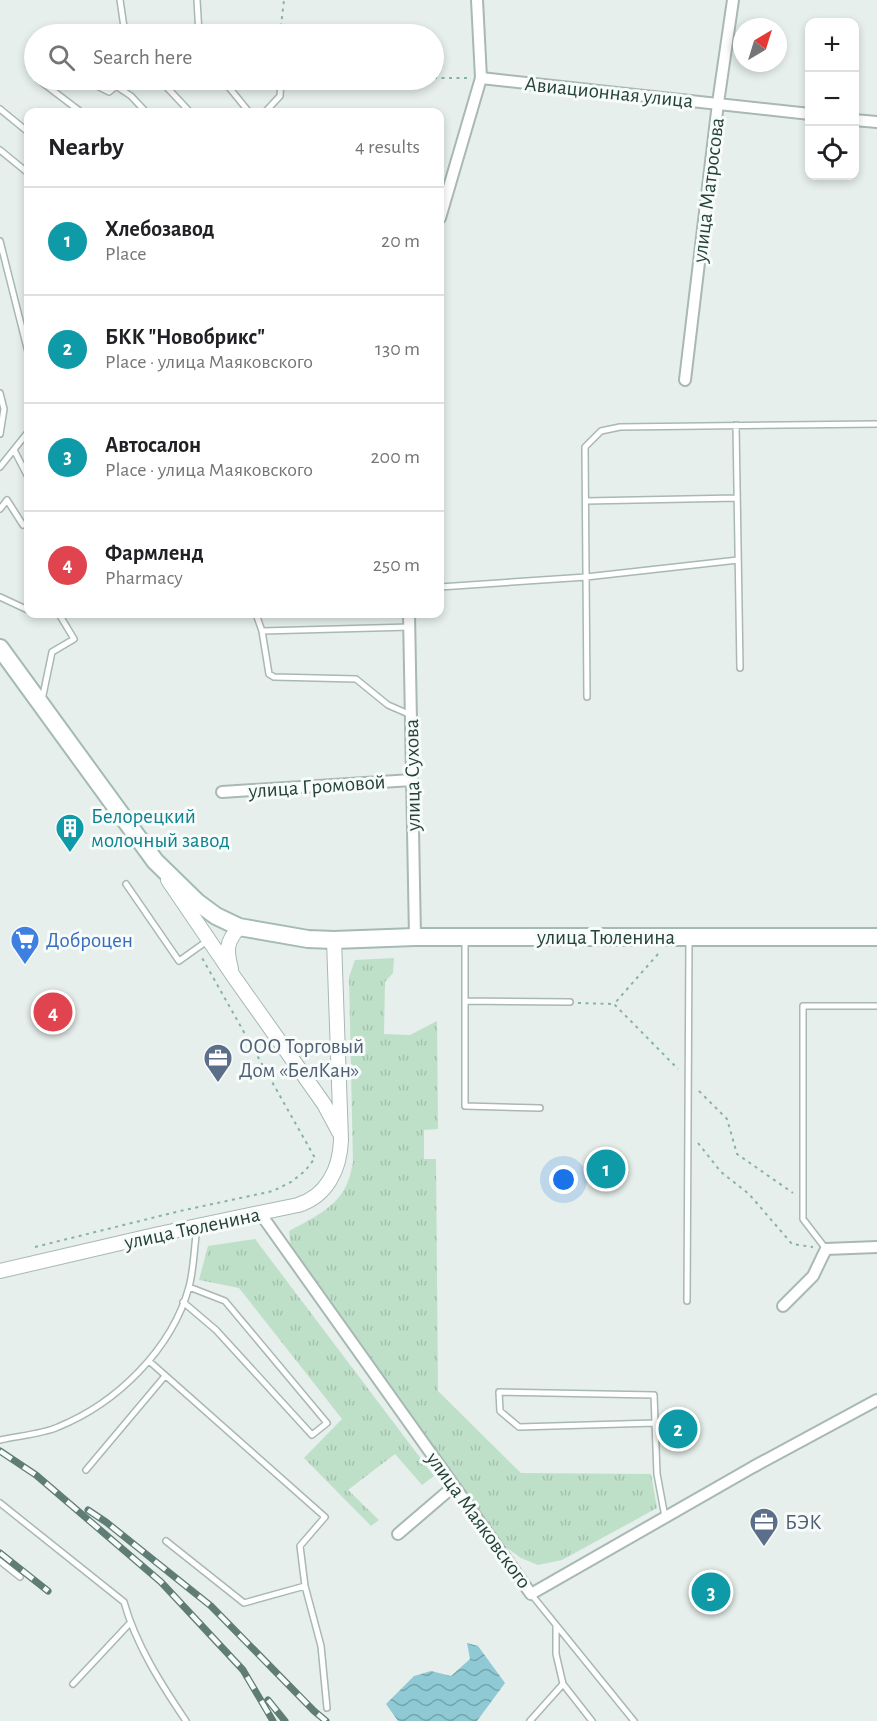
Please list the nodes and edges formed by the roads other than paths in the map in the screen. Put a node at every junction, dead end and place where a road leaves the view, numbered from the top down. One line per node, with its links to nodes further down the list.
1 (120, 0): 5 (lane)
2 (197, 0): 6 (lane)
3 (477, 0): 7 (street)
4 (733, 0): 13 (street, улица Матросова)
5 (124, 24)
6 (198, 24)
7 (481, 78): 13 (street, Авиационная улица); 26 (street)
8 (52, 90): 14 (lane)
9 (122, 90): 15 (lane)
10 (169, 90): 16 (lane)
11 (231, 90): 17 (lane)
12 (280, 90): 18 (lane)
13 (718, 103): 20 (street, Авиационная улица); 29 (street, улица Матросова)
14 (76, 108)
15 (142, 108)
16 (185, 108)
17 (246, 108)
18 (269, 108)
19 (0, 109): 23 (lane)
20 (805, 113)
21 (859, 120): 22 (street)
22 (877, 122)
23 (24, 129)
24 (0, 150): 25 (lane)
25 (24, 170)
26 (444, 204)
27 (0, 241): 28 (lane)
28 (24, 336)
29 (685, 380)
30 (0, 393): 33 (lane)
31 (877, 423): 32 (lane)
32 (736, 425): 38 (lane); 39 (lane)
33 (0, 434)
34 (24, 437): 35 (lane)
35 (14, 450): 36 (lane); 37 (lane)
36 (0, 467)
37 (24, 469)
38 (737, 498): 39 (lane); 42 (lane)
39 (586, 501): 43 (lane)
40 (0, 509): 41 (lane)
41 (22, 525)
42 (738, 561): 43 (lane); 53 (lane)
43 (586, 578): 44 (lane); 54 (lane)
44 (444, 587)
45 (0, 597): 46 (lane)
46 (24, 608)
47 (61, 618): 55 (lane)
48 (257, 618): 51 (lane)
49 (409, 618): 50 (street, улица Сухова)
50 (410, 627): 51 (lane); 56 (street, улица Сухова)
51 (262, 631): 56 (lane)
52 (0, 648): 55 (main road, улица Тюленина)
53 (740, 668)
54 (587, 697)
55 (41, 704): 59 (main road, улица Тюленина)
56 (411, 715): 57 (street, улица Сухова)
57 (412, 780): 58 (street, улица Громовой); 64 (street, улица Сухова)
58 (222, 792)
59 (155, 861): 61 (main road, улица Тюленина); 67 (street, улица Тюленина)
60 (126, 884): 67 (lane)
61 (239, 927): 66 (main road, улица Тюленина); 68 (street)
62 (689, 937): 63 (main road, улица Тюленина); 65 (main road, улица Тюленина); 80 (lane)
63 (877, 937)
64 (415, 938): 65 (main road, улица Тюленина); 66 (main road, улица Тюленина)
65 (465, 938): 69 (lane)
66 (334, 940): 73 (street, улица Тюленина)
67 (203, 944): 68 (street, улица Тюленина)
68 (234, 977): 73 (street, улица Тюленина)
69 (465, 1001): 70 (lane); 72 (lane)
70 (570, 1002)
71 (877, 1006): 77 (lane)
72 (540, 1108)
73 (341, 1137): 74 (street, улица Тюленина)
74 (260, 1213): 75 (street, улица Тюленина); 89 (street, улица Маяковского)
75 (198, 1226): 78 (street, улица Тюленина); 79 (lane)
76 (877, 1247): 77 (street)
77 (826, 1249): 82 (street)
78 (0, 1271)
79 (189, 1287): 81 (lane); 81 (lane)
80 (687, 1301)
81 (183, 1302): 83 (lane)
82 (783, 1306)
83 (148, 1362): 84 (lane); 87 (lane)
84 (165, 1376): 88 (lane); 96 (lane)
85 (877, 1400): 91 (street, улица Маяковского)
86 (654, 1423): 86 (lane); 91 (lane)
87 (0, 1440)
88 (86, 1470)
89 (454, 1486): 92 (street); 97 (street, улица Маяковского)
90 (0, 1503): 98 (lane)
91 (665, 1517): 97 (street, улица Маяковского)
92 (398, 1534)
93 (166, 1540): 96 (lane)
94 (0, 1561): 95 (lane)
95 (20, 1577)
96 (305, 1586): 102 (lane)
97 (531, 1594): 99 (lane)
98 (130, 1623): 100 (lane); 103 (lane)
99 (556, 1625): 101 (lane); 106 (lane)
100 (73, 1684)
101 (563, 1684): 104 (lane); 105 (lane)
102 (327, 1708)
103 (186, 1721)
104 (530, 1721)
105 (592, 1721)
106 (634, 1721)

